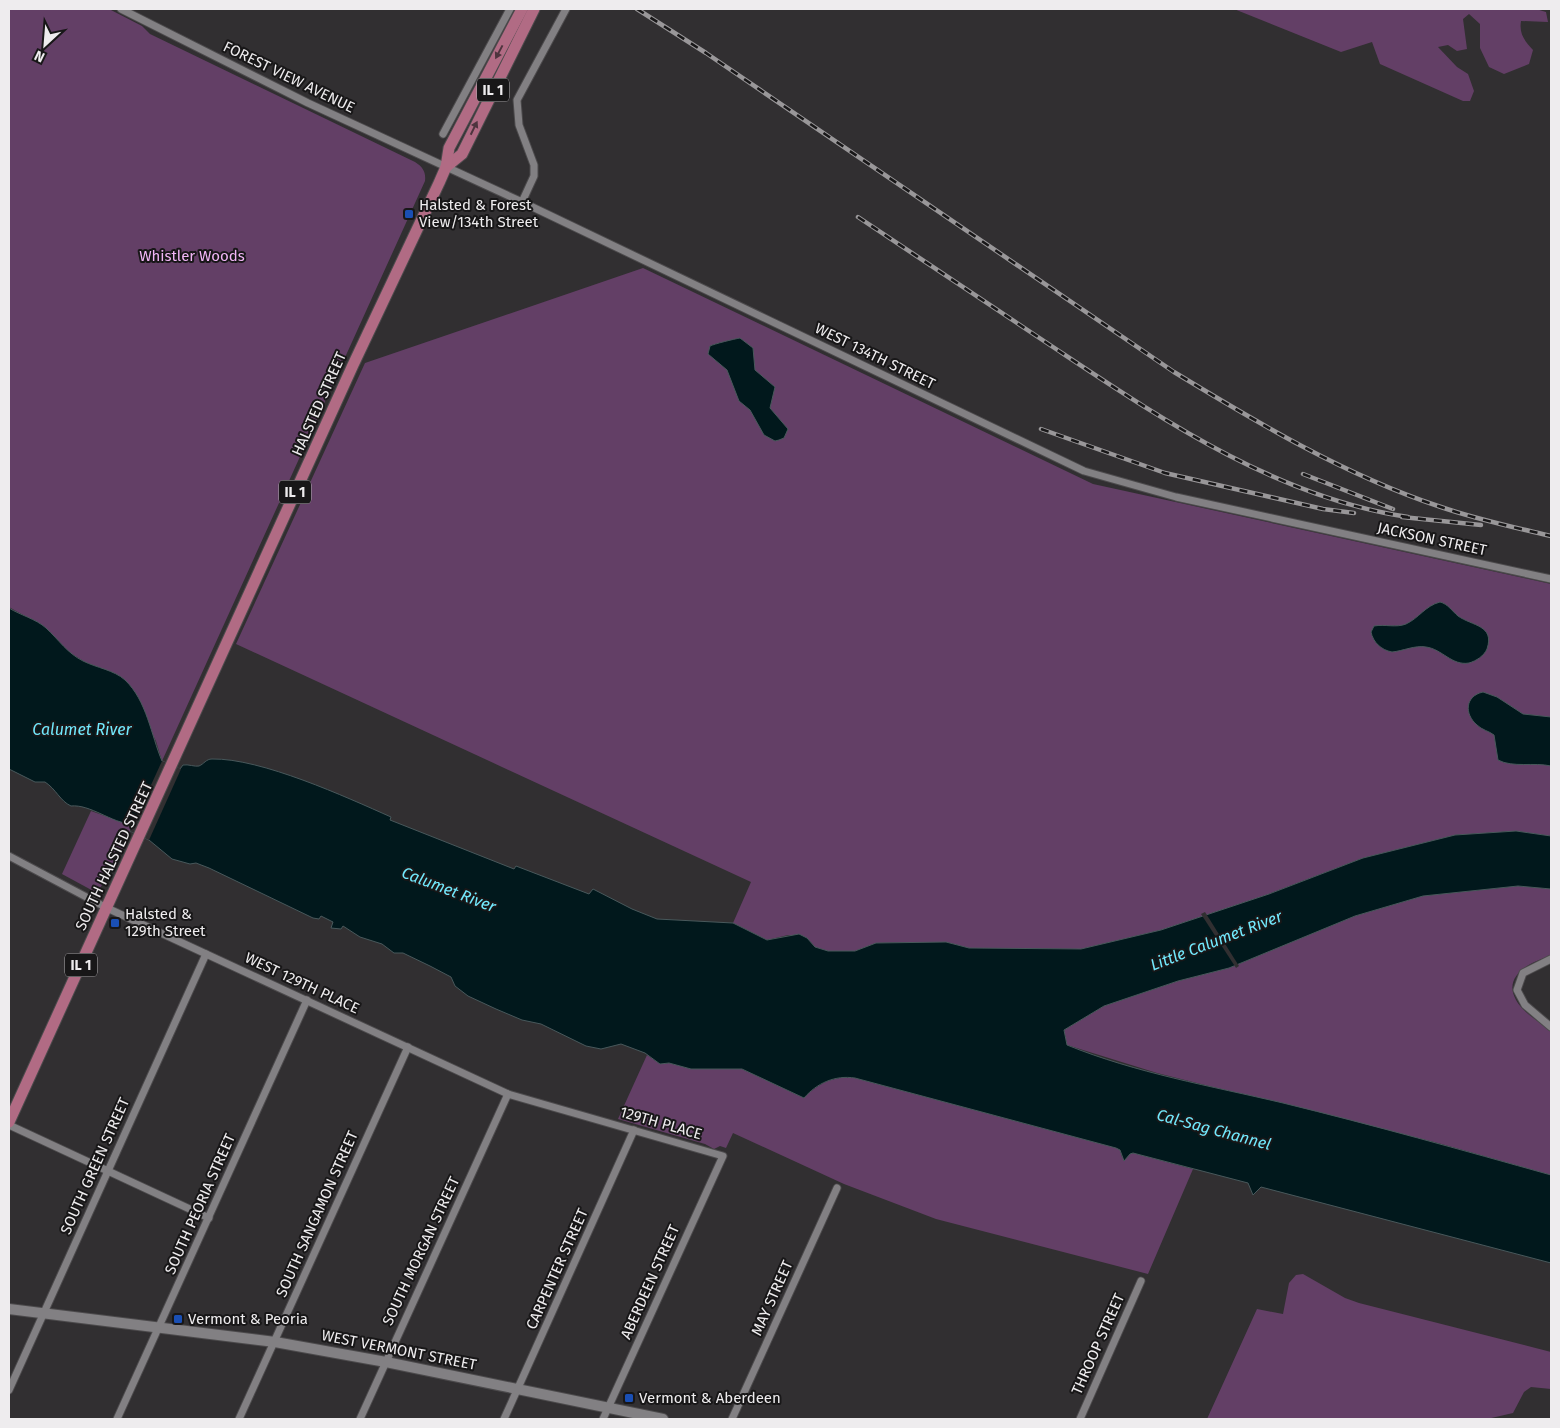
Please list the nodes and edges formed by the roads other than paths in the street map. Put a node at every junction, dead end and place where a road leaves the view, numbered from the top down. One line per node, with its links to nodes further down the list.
1 (121, 9): 7 (street, FOREST VIEW AVENUE)
2 (510, 9): 6 (street)
3 (522, 9): 7 (main road, HALSTED STREET / IL 1, one-way to 7)
4 (534, 9): 7 (main road, HALSTED STREET / IL 1, one-way to 4)
5 (566, 9): 8 (street)
6 (443, 134)
7 (446, 167): 8 (street, WEST 134TH STREET); 11 (main road, HALSTED STREET / IL 1)
8 (522, 202): 9 (street, WEST 134TH STREET)
9 (1308, 525): 10 (street, JACKSON STREET)
10 (1551, 579)
11 (172, 765): 13 (main road, SOUTH HALSTED STREET / IL 1)
12 (9, 856): 13 (street, WEST 129TH PLACE)
13 (107, 908): 14 (street, WEST 129TH PLACE); 21 (main road, SOUTH HALSTED STREET / IL 1)
14 (206, 954): 16 (street, WEST 129TH PLACE); 24 (street, SOUTH GREEN STREET)
15 (1551, 960): 17 (street)
16 (307, 1000): 18 (street, WEST 129TH PLACE); 26 (street, SOUTH PEORIA STREET)
17 (1551, 1027)
18 (408, 1047): 19 (street, WEST 129TH PLACE); 31 (street, SOUTH SANGAMON STREET)
19 (508, 1094): 20 (street, WEST 129TH PLACE); 32 (street, SOUTH MORGAN STREET)
20 (591, 1117): 22 (street, 129TH PLACE)
21 (9, 1124): 24 (street)
22 (634, 1130): 23 (street, 129TH PLACE); 33 (street, CARPENTER STREET)
23 (722, 1156): 35 (street, ABERDEEN STREET)
24 (108, 1171): 26 (street); 29 (street, SOUTH GREEN STREET)
25 (837, 1188): 42 (street, MAY STREET)
26 (208, 1218): 30 (street, SOUTH PEORIA STREET)
27 (1141, 1281): 43 (street, THROOP STREET)
28 (9, 1309): 29 (street, WEST VERMONT STREET)
29 (44, 1312): 30 (street, WEST VERMONT STREET); 34 (street, SOUTH GREEN STREET)
30 (159, 1326): 31 (street, WEST VERMONT STREET); 36 (street, SOUTH PEORIA STREET)
31 (274, 1342): 32 (street, WEST VERMONT STREET); 37 (street, SOUTH SANGAMON STREET)
32 (386, 1362): 33 (street, WEST VERMONT STREET); 38 (street, SOUTH MORGAN STREET)
33 (518, 1389): 35 (street, WEST VERMONT STREET); 39 (street, CARPENTER STREET)
34 (9, 1390)
35 (608, 1408): 40 (street, ABERDEEN STREET); 41 (street, WEST VERMONT STREET)
36 (117, 1419)
37 (239, 1419)
38 (360, 1419)
39 (504, 1419)
40 (603, 1419)
41 (662, 1419)
42 (732, 1419)
43 (1080, 1419)

